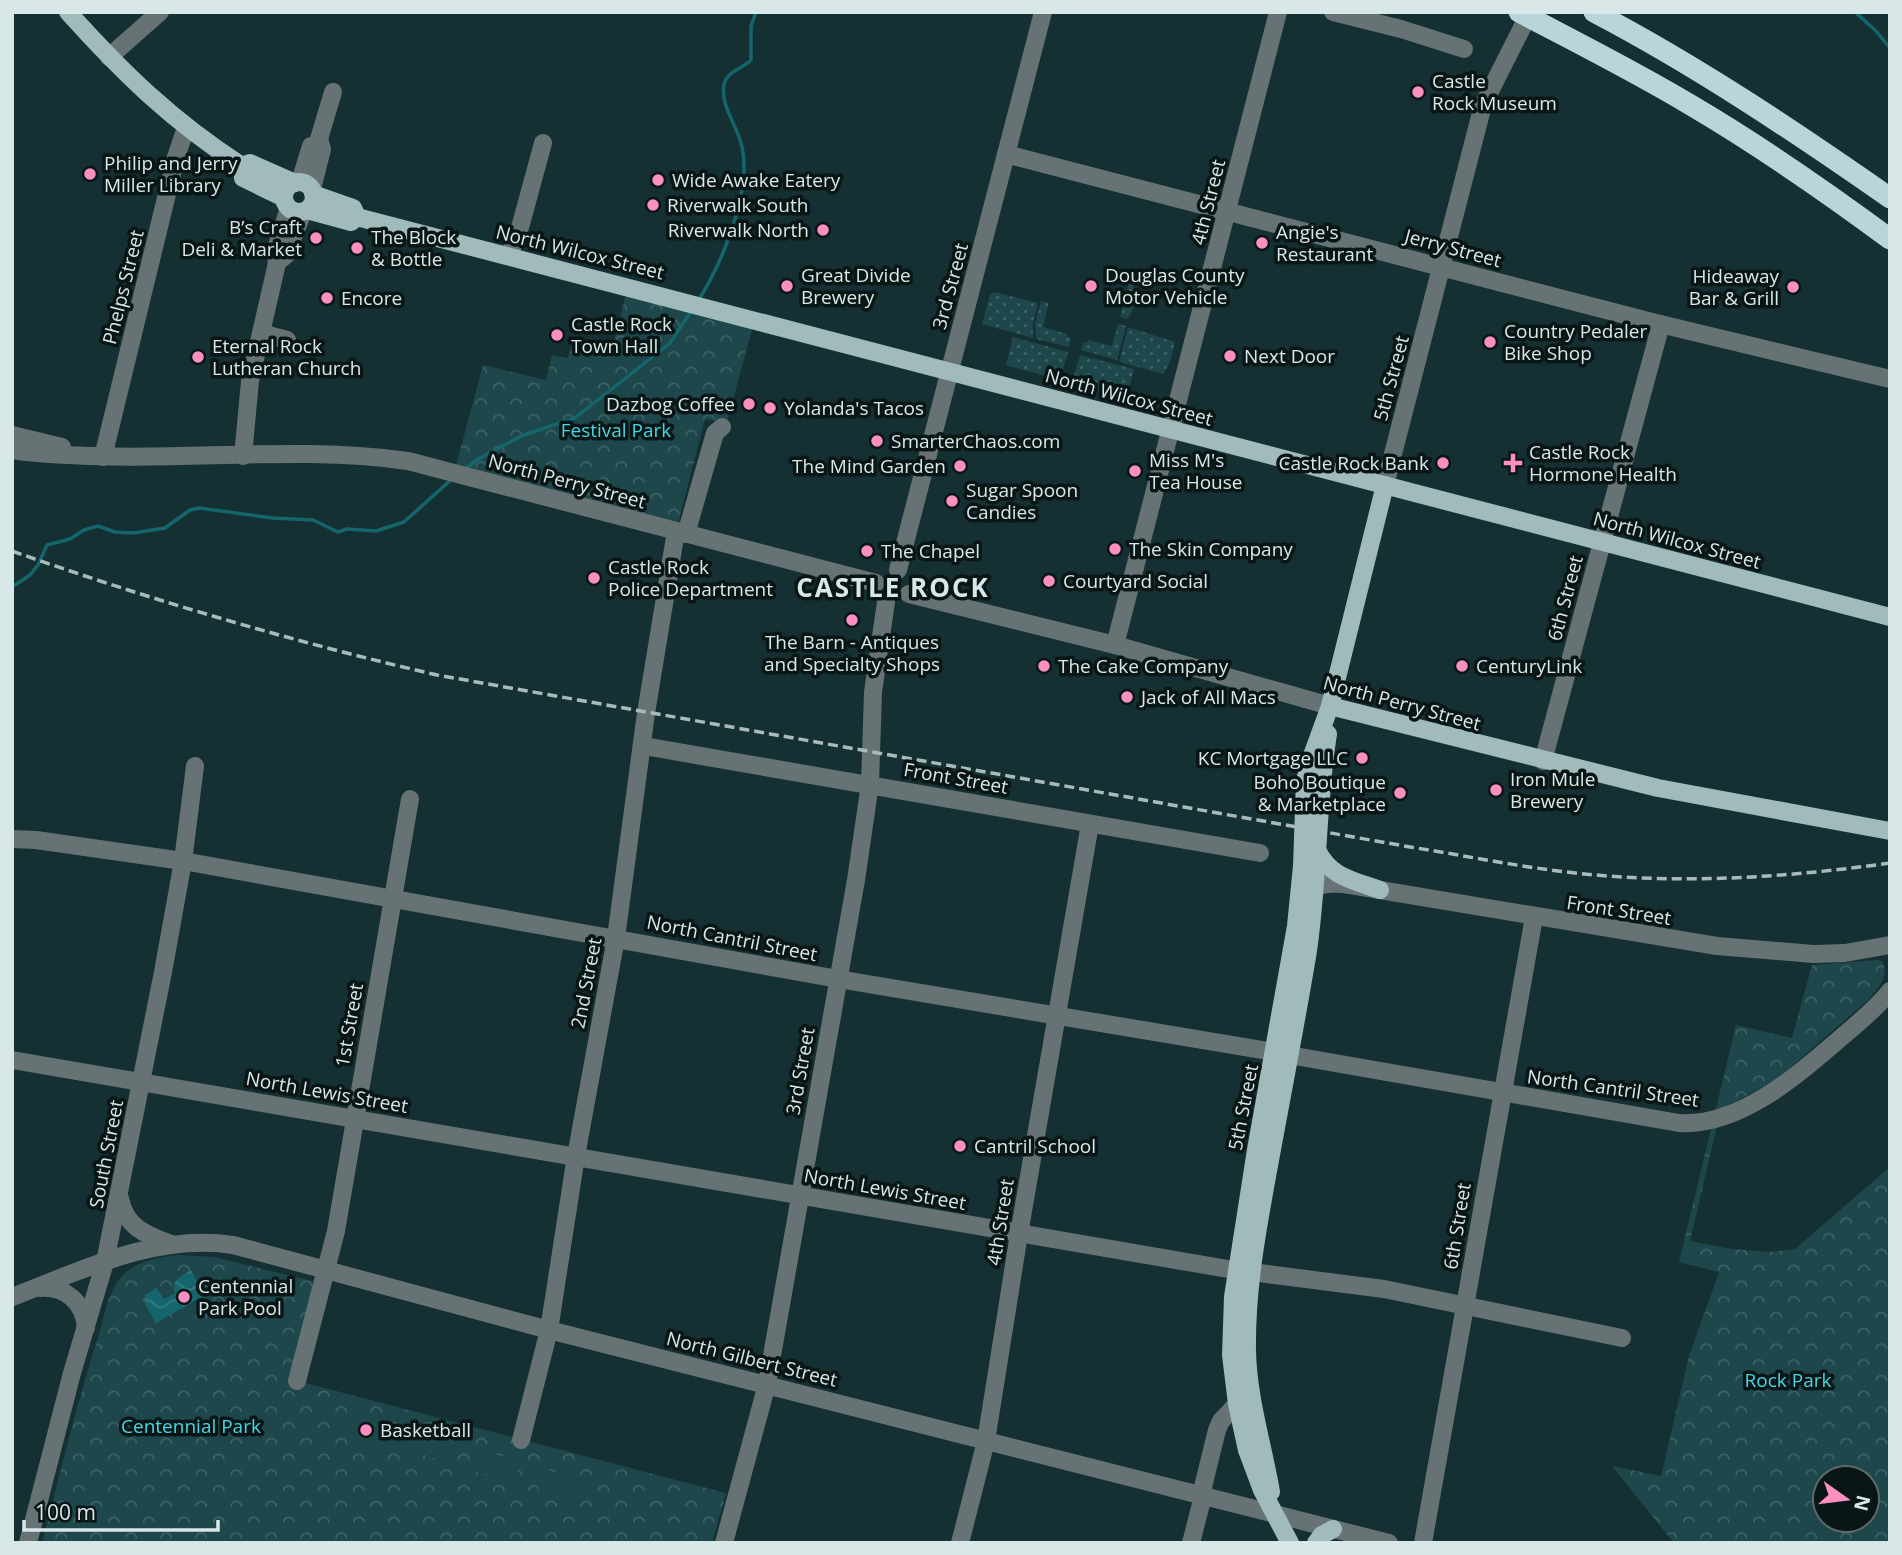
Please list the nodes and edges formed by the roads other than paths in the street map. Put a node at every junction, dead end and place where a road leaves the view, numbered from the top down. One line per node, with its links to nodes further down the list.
1 (68, 12): 10 (main road)
2 (160, 12): 10 (street)
3 (1043, 12): 14 (street, 3rd Street)
4 (1278, 12): 18 (street, 4th Street)
5 (1333, 12): 9 (street)
6 (1519, 12): 16 (highway)
7 (1530, 12): 22 (street, 5th Street)
8 (1594, 12): 17 (highway)
9 (1464, 49)
10 (109, 57): 12 (main road)
11 (333, 92): 15 (street)
12 (186, 128): 15 (main road); 33 (street, Phelps Street)
13 (543, 143): 21 (street)
14 (1006, 154): 18 (street, Jerry Street); 26 (street, 3rd Street)
15 (300, 197): 21 (main road, North Wilcox Street); 24 (street)
16 (1835, 198): 19 (highway); 20 (highway)
17 (1890, 198)
18 (1227, 212): 22 (street, Jerry Street); 29 (street, 4th Street)
19 (1890, 239)
20 (1890, 249)
21 (509, 256): 26 (main road, North Wilcox Street)
22 (1441, 267): 23 (street, Jerry Street); 34 (street, 5th Street)
23 (1661, 324): 27 (street, Jerry Street); 36 (street, 6th Street)
24 (261, 333): 25 (street); 32 (street)
25 (287, 340)
26 (950, 372): 29 (main road, North Wilcox Street); 37 (street, 3rd Street)
27 (1890, 379)
28 (722, 427): 35 (street, 2nd Street)
29 (1171, 429): 34 (main road, North Wilcox Street); 42 (street, 4th Street)
30 (12, 435): 33 (street)
31 (12, 450): 33 (street)
32 (243, 456): 33 (street, North Perry Street); 35 (street, North Perry Street)
33 (103, 457)
34 (1385, 485): 36 (main road, North Wilcox Street); 43 (main road, 5th Street)
35 (681, 532): 38 (street, North Perry Street); 44 (street, 2nd Street)
36 (1602, 542): 41 (main road, North Wilcox Street); 45 (street, 6th Street)
37 (898, 570): 38 (street); 39 (street)
38 (876, 583): 40 (street)
39 (909, 594): 40 (street); 42 (street, North Perry Street)
40 (886, 602): 47 (street, 3rd Street)
41 (1890, 617)
42 (1115, 645): 43 (street, North Perry Street)
43 (1330, 706): 45 (main road, North Perry Street); 52 (main road, 5th Street); 60 (main road, 5th Street)
44 (643, 746): 47 (street, Front Street); 61 (street, 2nd Street)
45 (1543, 761): 50 (main road, North Perry Street)
46 (195, 766): 54 (street, South Street)
47 (870, 784): 49 (street, Front Street); 63 (street, 3rd Street)
48 (410, 799): 58 (street, 1st Street)
49 (1090, 824): 53 (street, Front Street); 65 (street, 4th Street)
50 (1890, 831)
51 (12, 839): 54 (street, North Cantril Street)
52 (1317, 850): 56 (main road, 5th Street); 57 (main road)
53 (1260, 853)
54 (183, 861): 58 (street, North Cantril Street); 68 (street, South Street)
55 (1344, 884): 56 (street, Front Street); 57 (street, Front Street); 60 (street)
56 (1315, 887): 60 (street)
57 (1380, 890): 59 (street, Front Street)
58 (394, 901): 61 (street, North Cantril Street); 70 (street, 1st Street)
59 (1534, 917): 62 (street, Front Street); 69 (street, 6th Street)
60 (1302, 932): 66 (main road, 5th Street)
61 (616, 938): 63 (street, North Cantril Street); 71 (street, 2nd Street)
62 (1890, 945)
63 (838, 979): 65 (street, North Cantril Street); 72 (street, 3rd Street)
64 (1890, 991): 69 (street, North Cantril Street)
65 (1056, 1017): 66 (street, North Cantril Street); 74 (street, 4th Street)
66 (1282, 1054): 69 (street, North Cantril Street); 78 (main road, 5th Street)
67 (12, 1060): 68 (street, North Lewis Street)
68 (141, 1080): 70 (street, North Lewis Street); 73 (street, South Street)
69 (1501, 1092): 81 (street, 6th Street)
70 (354, 1118): 71 (street, North Lewis Street); 77 (street, 1st Street)
71 (576, 1156): 72 (street, North Lewis Street); 83 (street, 2nd Street)
72 (799, 1195): 74 (street, North Lewis Street); 86 (street, 3rd Street)
73 (119, 1196): 75 (street); 76 (street, South Street)
74 (1019, 1234): 78 (street, North Lewis Street); 89 (street, 4th Street)
75 (171, 1244): 76 (street, North Gilbert Street); 77 (street, North Gilbert Street)
76 (105, 1262): 79 (street, North Gilbert Street); 82 (street, South Street)
77 (327, 1271): 83 (street, North Gilbert Street); 85 (street, 1st Street)
78 (1243, 1272): 81 (street, North Lewis Street); 87 (main road, 5th Street); 91 (main road, 5th Street)
79 (36, 1288): 80 (street, North Gilbert Street); 82 (street)
80 (12, 1297)
81 (1466, 1306): 84 (street, North Lewis Street); 100 (street, 6th Street)
82 (86, 1328): 93 (street, South Street)
83 (549, 1330): 86 (street, North Gilbert Street); 88 (street, 2nd Street)
84 (1622, 1338)
85 (297, 1381)
86 (767, 1384): 89 (street, North Gilbert Street); 94 (street, 3rd Street)
87 (1237, 1404): 90 (street); 91 (main road, 5th Street)
88 (521, 1440)
89 (986, 1441): 90 (street, North Gilbert Street); 95 (street, 4th Street)
90 (1202, 1495): 91 (street, North Gilbert Street); 96 (street)
91 (1274, 1514): 92 (street, North Gilbert Street); 97 (main road, 5th Street)
92 (1333, 1529): 98 (main road); 99 (street, North Gilbert Street)
93 (28, 1543)
94 (724, 1543)
95 (960, 1543)
96 (1191, 1543)
97 (1290, 1543)
98 (1316, 1543)
99 (1389, 1543)
100 (1423, 1543)

